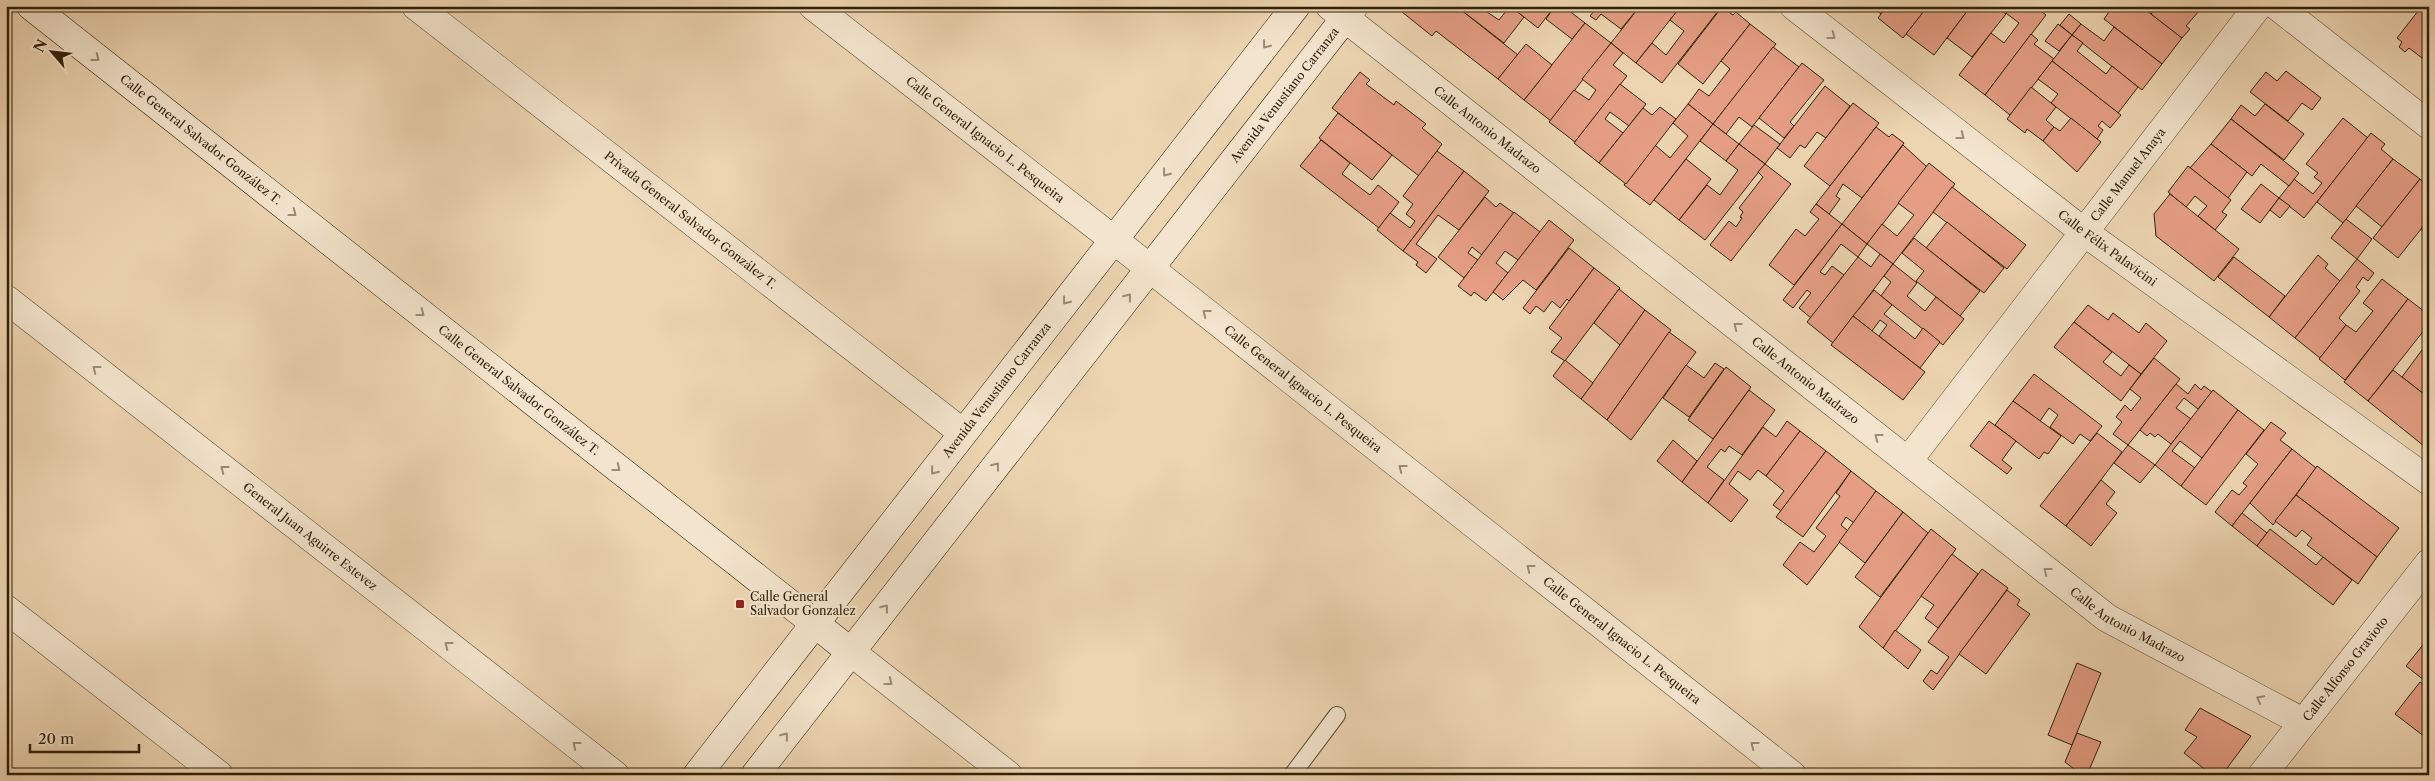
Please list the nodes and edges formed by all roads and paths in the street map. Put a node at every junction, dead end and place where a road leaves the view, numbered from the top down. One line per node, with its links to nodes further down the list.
1 (30, 6): 19 (street, Calle General Salvador González T., one-way to 19)
2 (416, 6): 14 (street, Privada General Salvador González T.)
3 (813, 6): 11 (street, Calle General Ignacio L. Pesqueira)
4 (1296, 6): 11 (street, Avenida Venustiano Carranza, one-way to 11)
5 (1794, 6): 10 (street, Calle Félix Palavicini, one-way to 10)
6 (2258, 6): 10 (street, Calle Manuel Anaya)
7 (2277, 6): 9 (street)
8 (1343, 10): 12 (street, Avenida Venustiano Carranza); 15 (street, Calle Antonio Madrazo, one-way to 8)
9 (2429, 125)
10 (2084, 232): 15 (street, Calle Manuel Anaya); 16 (street, Calle Félix Palavicini)
11 (1114, 240): 12 (street, Calle General Ignacio L. Pesqueira); 14 (street, Avenida Venustiano Carranza, one-way to 14)
12 (1150, 269): 20 (street, Avenida Venustiano Carranza, one-way to 12); 29 (street, Calle General Ignacio L. Pesqueira, one-way to 12)
13 (6, 299): 24 (street, General Juan Aguirre Estevez, one-way to 13)
14 (963, 433): 19 (street, Avenida Venustiano Carranza, one-way to 19)
15 (1908, 461): 22 (street, Calle Antonio Madrazo, one-way to 15)
16 (2429, 481)
17 (2429, 563): 22 (street, Calle Alfonso Gravioto)
18 (6, 608): 23 (street)
19 (815, 624): 20 (street, Calle General Salvador González T.); 25 (street, Avenida Venustiano Carranza)
20 (851, 652): 26 (street, Avenida Venustiano Carranza, one-way to 20); 27 (street, Calle General Salvador González T., one-way to 27)
21 (1337, 715): 28 (lane)
22 (2303, 722): 30 (street, Calle Alfonso Gravioto)
23 (219, 775)
24 (615, 775)
25 (697, 775)
26 (755, 775)
27 (1008, 775)
28 (1292, 775)
29 (1792, 775)
30 (2262, 775)

